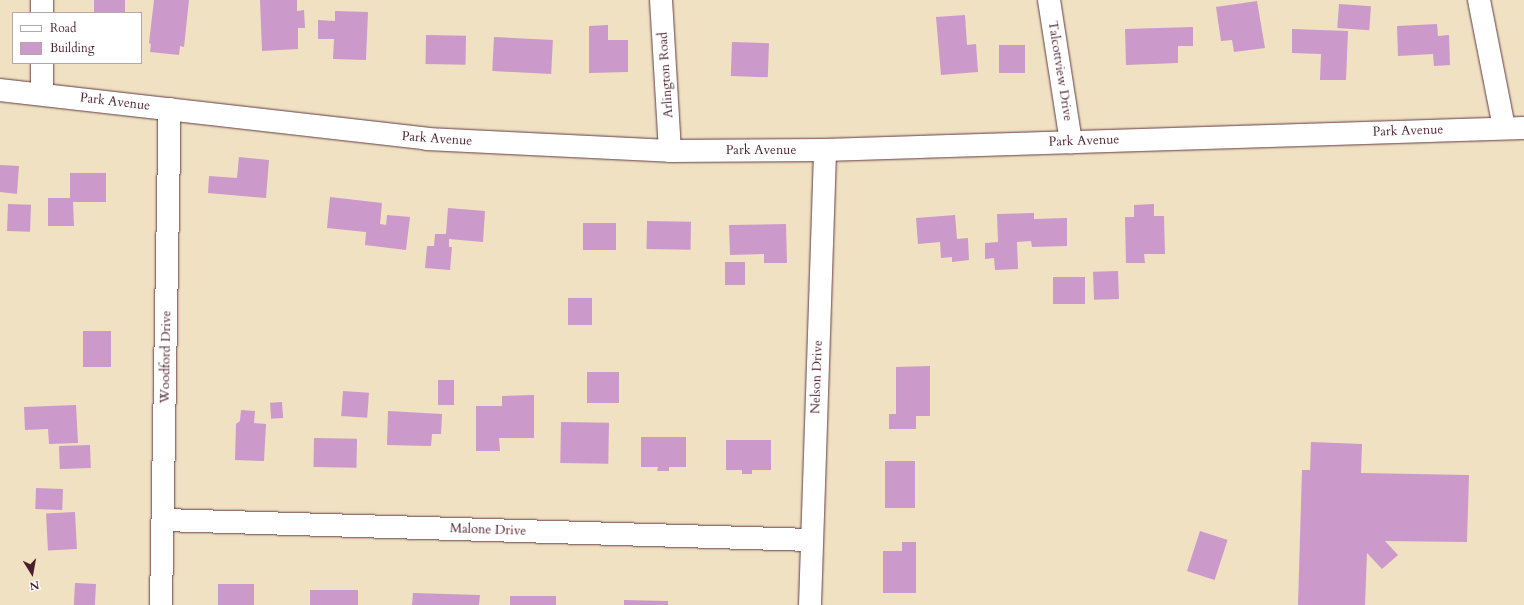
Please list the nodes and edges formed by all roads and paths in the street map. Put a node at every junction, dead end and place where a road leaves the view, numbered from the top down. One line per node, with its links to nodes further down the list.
1 (42, 0): 5 (street)
2 (661, 0): 12 (street, Arlington Road)
3 (1049, 0): 11 (street, Talcottview Drive)
4 (1479, 0): 10 (street)
5 (42, 12)
6 (42, 64): 8 (street)
7 (0, 90): 8 (street, Park Avenue)
8 (42, 94): 9 (street, Park Avenue)
9 (170, 109): 12 (street, Park Avenue); 14 (street, Woodford Drive)
10 (1514, 128): 11 (street, Park Avenue)
11 (1071, 142): 13 (street, Park Avenue)
12 (670, 150): 13 (street, Park Avenue)
13 (825, 150): 15 (street, Nelson Drive)
14 (164, 520): 15 (street, Malone Drive); 16 (street, Woodford Drive)
15 (812, 540): 17 (street, Nelson Drive)
16 (161, 605)
17 (810, 605)

